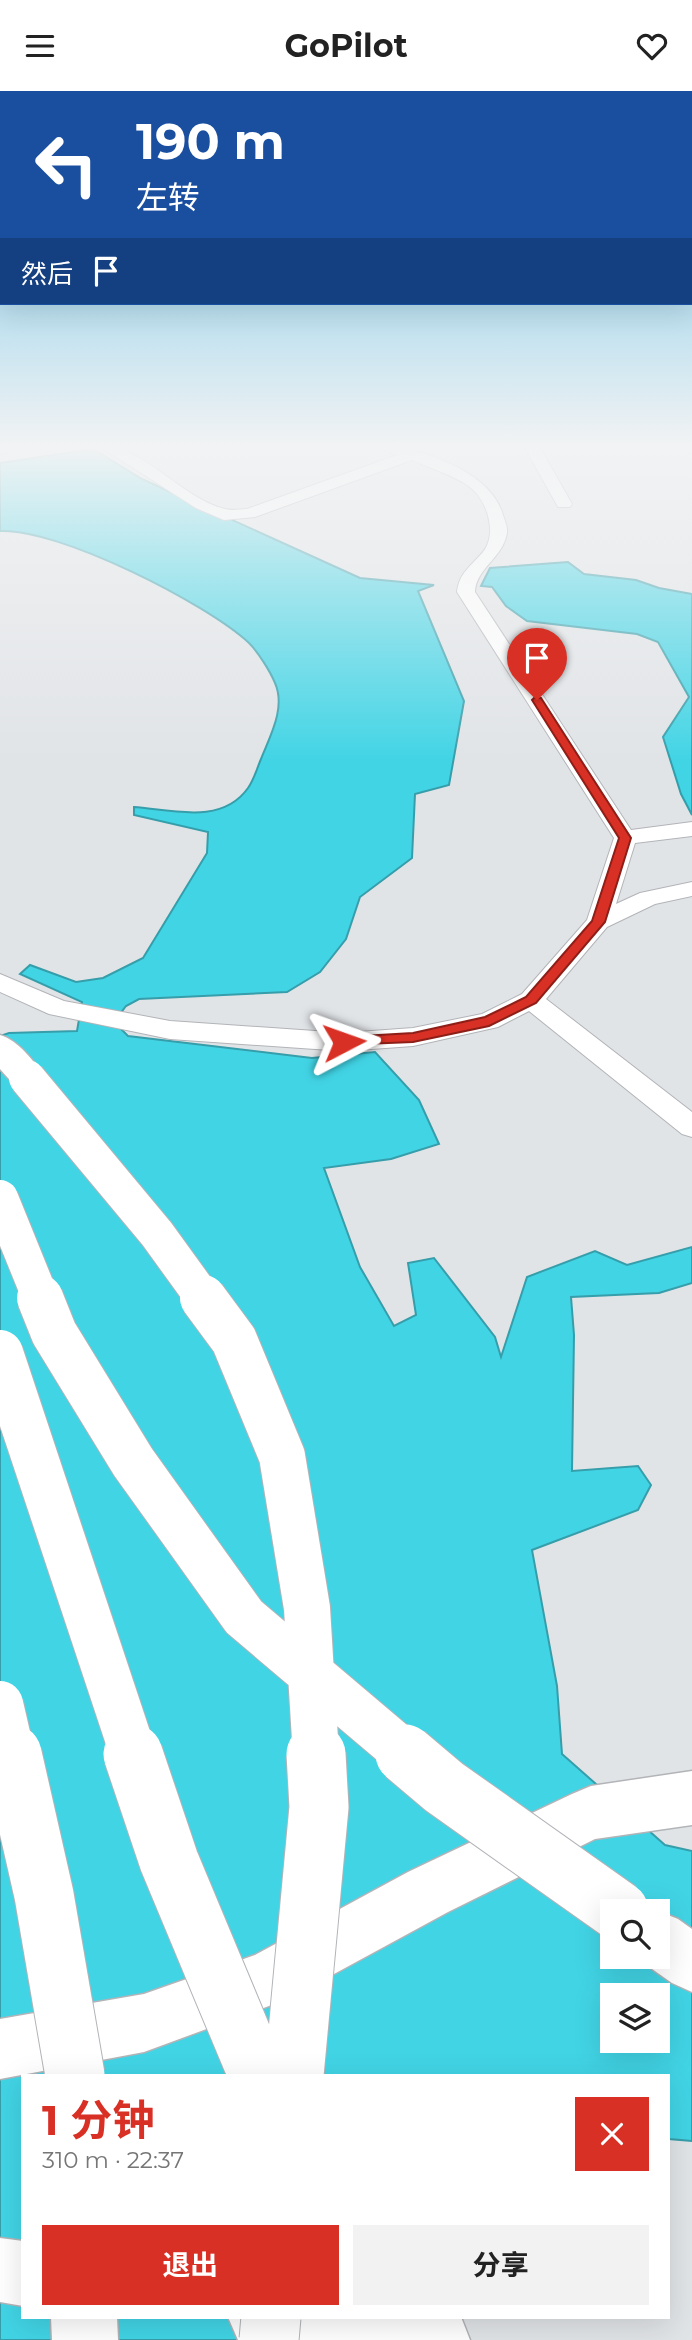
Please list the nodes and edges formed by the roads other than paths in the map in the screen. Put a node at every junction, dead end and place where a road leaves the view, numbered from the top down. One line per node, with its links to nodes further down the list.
1 (493, 551): 3 (street)
2 (692, 829): 3 (street)
3 (625, 838): 5 (street)
4 (692, 889): 5 (street)
5 (598, 922): 7 (street)
6 (0, 982): 7 (street)
7 (531, 1000): 9 (street)
8 (0, 1047): 20 (highway, bridge)
9 (692, 1127)
10 (0, 1198): 14 (highway, bridge)
11 (0, 1353): 19 (highway, bridge)
12 (0, 1704): 18 (highway, bridge)
13 (692, 1798): 17 (highway, bridge)
14 (602, 1899)
15 (670, 1947): 16 (highway)
16 (692, 1963)
17 (0, 2049)
18 (75, 2074)
19 (260, 2074)
20 (294, 2074)
21 (0, 2270): 22 (highway)
22 (21, 2274)
23 (85, 2319): 27 (highway)
24 (271, 2319): 28 (highway, bridge)
25 (280, 2319): 26 (highway)
26 (391, 2331): 29 (highway)
27 (85, 2340)
28 (269, 2340)
29 (437, 2340)

